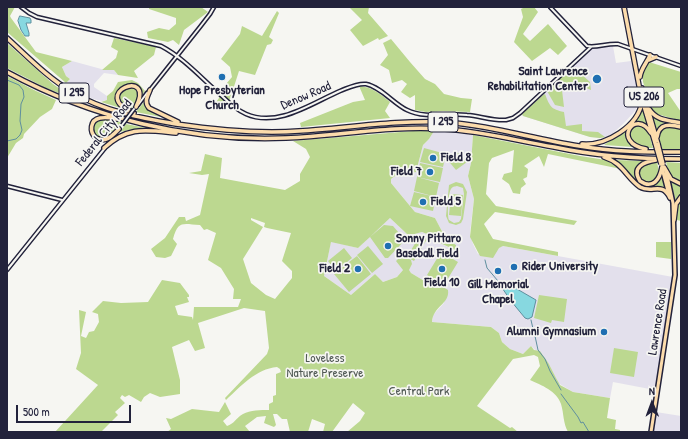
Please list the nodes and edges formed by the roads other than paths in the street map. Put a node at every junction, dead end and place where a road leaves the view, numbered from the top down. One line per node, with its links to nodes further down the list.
1 (20, 7): 9 (street, Denow Road)
2 (214, 7): 9 (street, Federal City Road)
3 (550, 7): 6 (street)
4 (624, 7): 7 (highway, US 206)
5 (7, 38): 18 (highway, I 295)
6 (591, 47): 7 (street); 9 (street, Denow Road)
7 (632, 48): 8 (street); 14 (highway, Lawrence Road / US 206); 16 (highway, Lawrence Road / US 206)
8 (650, 55): 10 (street); 11 (highway)
9 (177, 56): 15 (street, Federal City Road)
10 (656, 57): 11 (highway); 12 (street)
11 (648, 60): 14 (highway)
12 (681, 66)
13 (7, 72): 19 (highway, I 295)
14 (640, 77): 16 (highway, Lawrence Road / US 206)
15 (150, 90): 17 (street, Federal City Road); 21 (highway)
16 (643, 96): 20 (highway); 25 (highway, Lawrence Road / US 206); 26 (highway); 27 (highway, Lawrence Road / US 206)
17 (135, 108): 18 (highway); 23 (street, Federal City Road, bridge)
18 (156, 120): 21 (highway, I 295)
19 (142, 124): 23 (highway); 24 (highway, I 295)
20 (681, 124)
21 (183, 125): 26 (highway, I 295)
22 (681, 127): 27 (highway)
23 (119, 129): 28 (street, Federal City Road)
24 (201, 135): 28 (highway); 31 (highway, I 295)
25 (653, 138): 27 (highway, Lawrence Road / US 206); 30 (highway)
26 (554, 141): 30 (highway, I 295)
27 (657, 142): 34 (highway, Lawrence Road / US 206, bridge)
28 (104, 148): 39 (street, Federal City Road)
29 (681, 151): 30 (highway, I 295)
30 (658, 152)
31 (596, 154): 32 (highway, I 295); 38 (highway)
32 (664, 159): 33 (highway, I 295); 34 (highway)
33 (681, 160)
34 (663, 166): 35 (highway); 38 (main road, Lawrence Road / US 206); 40 (main road, Lawrence Road / US 206)
35 (681, 184)
36 (7, 186): 39 (street)
37 (681, 197): 41 (highway)
38 (670, 198): 40 (main road, Lawrence Road / US 206)
39 (62, 200): 42 (street, Federal City Road)
40 (674, 214): 41 (main road, Lawrence Road / US 206)
41 (674, 220): 43 (main road, Lawrence Road / US 206)
42 (7, 270)
43 (651, 432)

